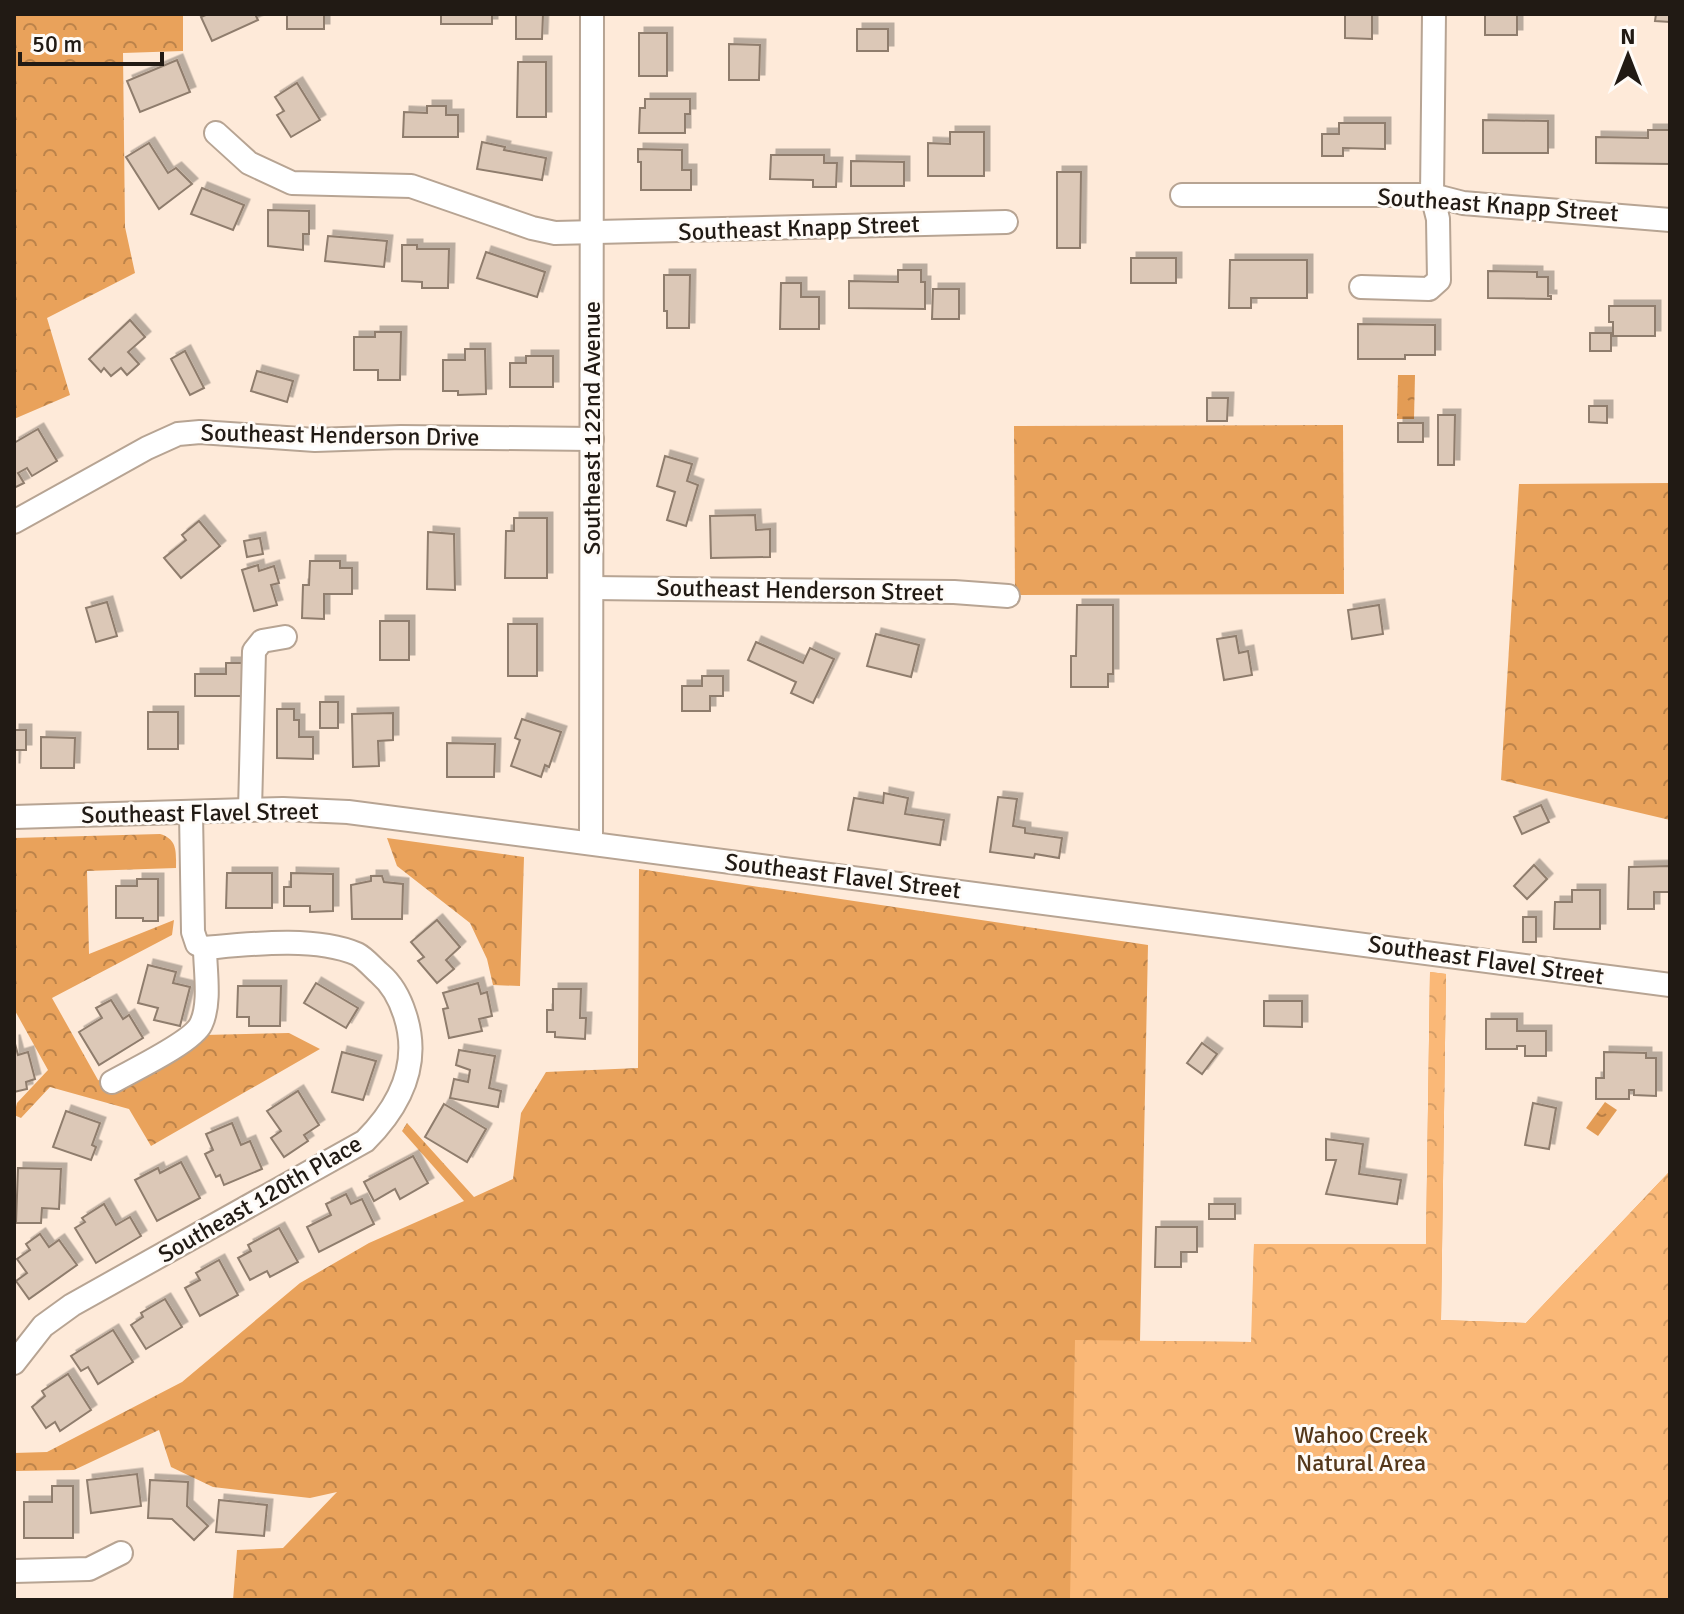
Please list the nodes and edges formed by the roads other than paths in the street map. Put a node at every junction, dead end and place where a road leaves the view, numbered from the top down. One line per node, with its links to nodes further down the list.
1 (592, 14): 8 (street, Southeast 122nd Avenue)
2 (1434, 14): 5 (street)
3 (216, 133): 8 (street, Southeast Knapp Street)
4 (1182, 195): 5 (street, Southeast Knapp Street)
5 (1432, 195): 6 (street, Southeast Knapp Street); 9 (street)
6 (1670, 220)
7 (1006, 222): 8 (street, Southeast Knapp Street)
8 (592, 234): 10 (street, Southeast 122nd Avenue)
9 (1361, 287)
10 (592, 439): 11 (street, Southeast Henderson Drive); 12 (street, Southeast 122nd Avenue)
11 (14, 522)
12 (592, 588): 13 (street, Southeast Henderson Street); 18 (street, Southeast 122nd Avenue)
13 (1008, 596)
14 (285, 637): 15 (street)
15 (250, 810): 16 (street, Southeast Flavel Street); 18 (street, Southeast Flavel Street)
16 (191, 813): 17 (street, Southeast Flavel Street); 19 (street)
17 (14, 817)
18 (591, 843): 20 (street, Southeast Flavel Street)
19 (205, 948): 21 (street); 22 (street, Southeast 120th Place)
20 (1670, 985)
21 (112, 1082)
22 (15, 1356)
23 (121, 1553): 24 (street)
24 (14, 1571)

